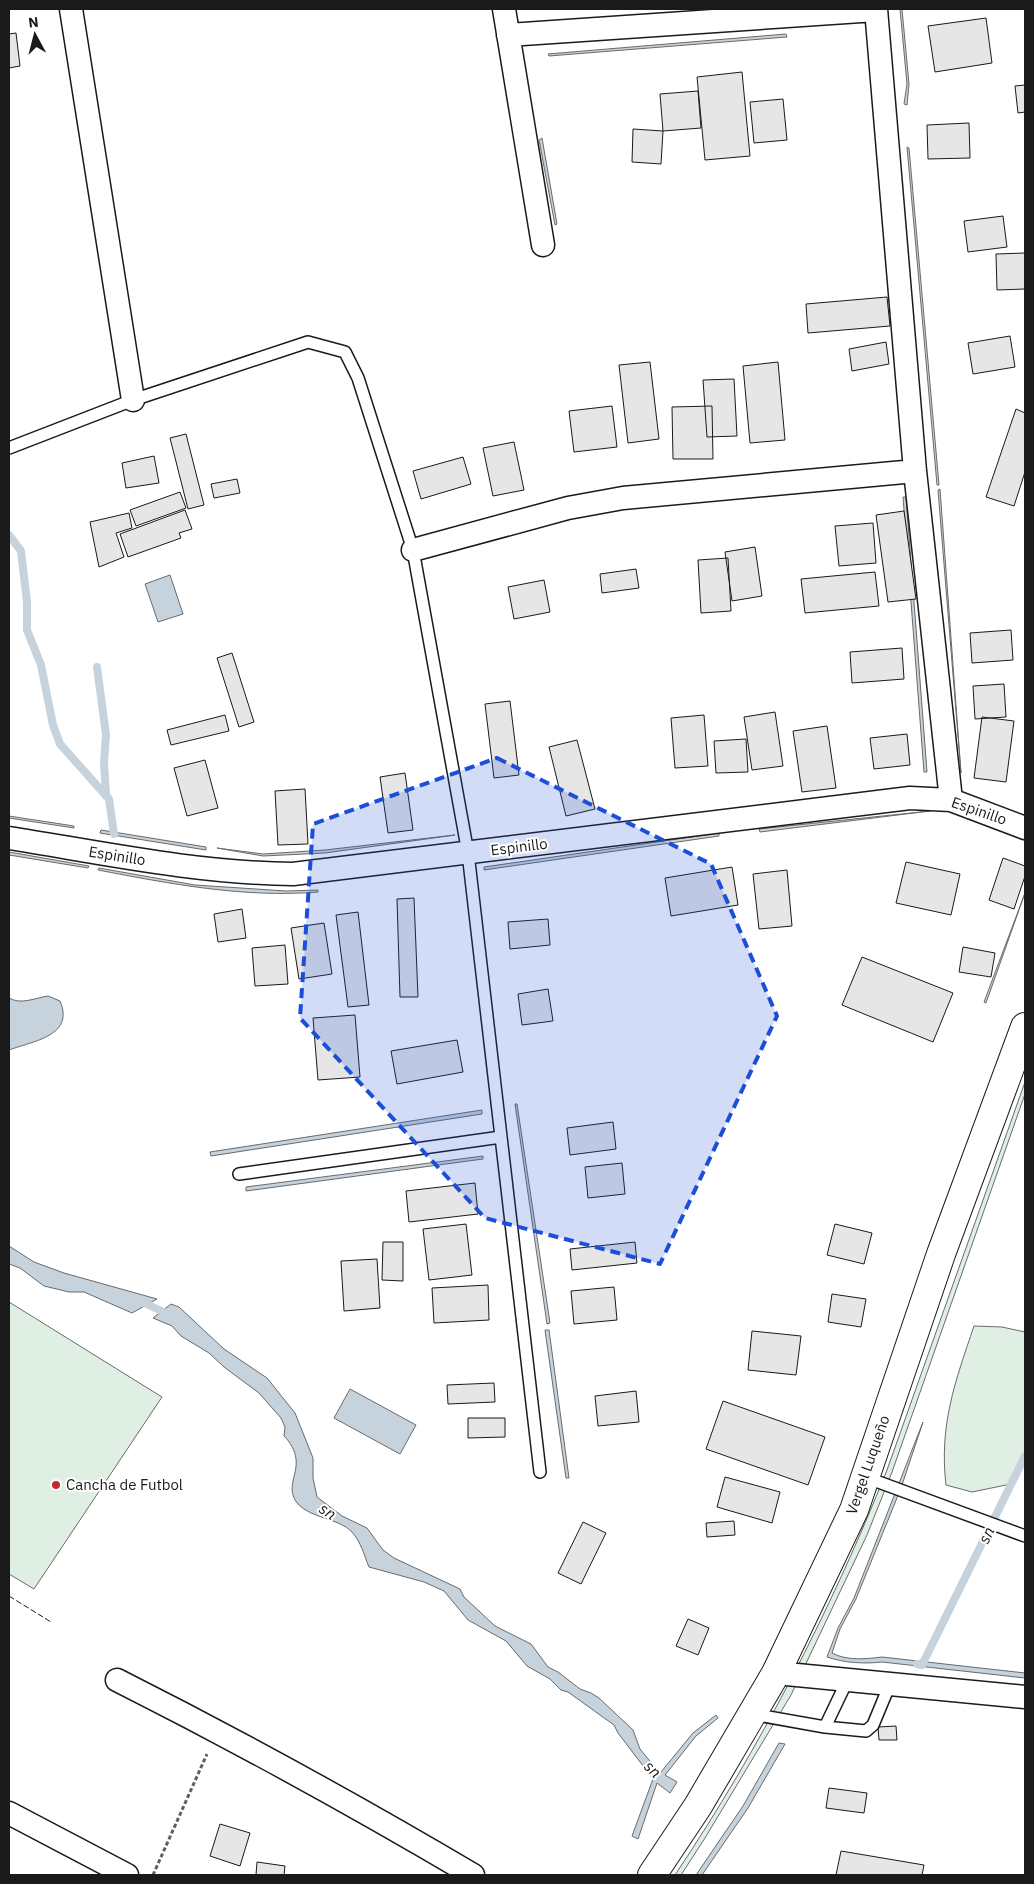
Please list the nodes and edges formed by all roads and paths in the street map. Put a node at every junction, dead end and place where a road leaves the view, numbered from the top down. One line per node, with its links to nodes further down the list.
1 (504, 9): 4 (street)
2 (75, 10): 6 (street)
3 (876, 10): 4 (street); 8 (street)
4 (508, 34): 5 (street)
5 (543, 244)
6 (133, 400): 7 (lane); 9 (lane)
7 (9, 448)
8 (915, 471): 9 (street); 10 (street)
9 (413, 550): 13 (lane)
10 (951, 800): 11 (street, Espinillo); 13 (street, Espinillo)
11 (1025, 828)
12 (9, 838): 13 (street, Espinillo)
13 (468, 853): 15 (lane)
14 (1025, 1027): 18 (main road, Vergel Luqueño)
15 (501, 1137): 16 (lane); 17 (lane)
16 (240, 1174)
17 (540, 1472)
18 (865, 1477): 19 (lane); 20 (main road, Vergel Luqueño)
19 (1025, 1536)
20 (776, 1672): 21 (street); 25 (main road, Vergel Luqueño)
21 (848, 1679): 23 (street); 26 (lane)
22 (117, 1680): 27 (street)
23 (890, 1684): 24 (street); 26 (lane)
24 (1025, 1697)
25 (752, 1714): 26 (lane); 32 (main road, Vergel Luqueño)
26 (825, 1727)
27 (218, 1730): 30 (path); 31 (street)
28 (9, 1813): 29 (street)
29 (127, 1875)
30 (153, 1875)
31 (473, 1875)
32 (652, 1875)

